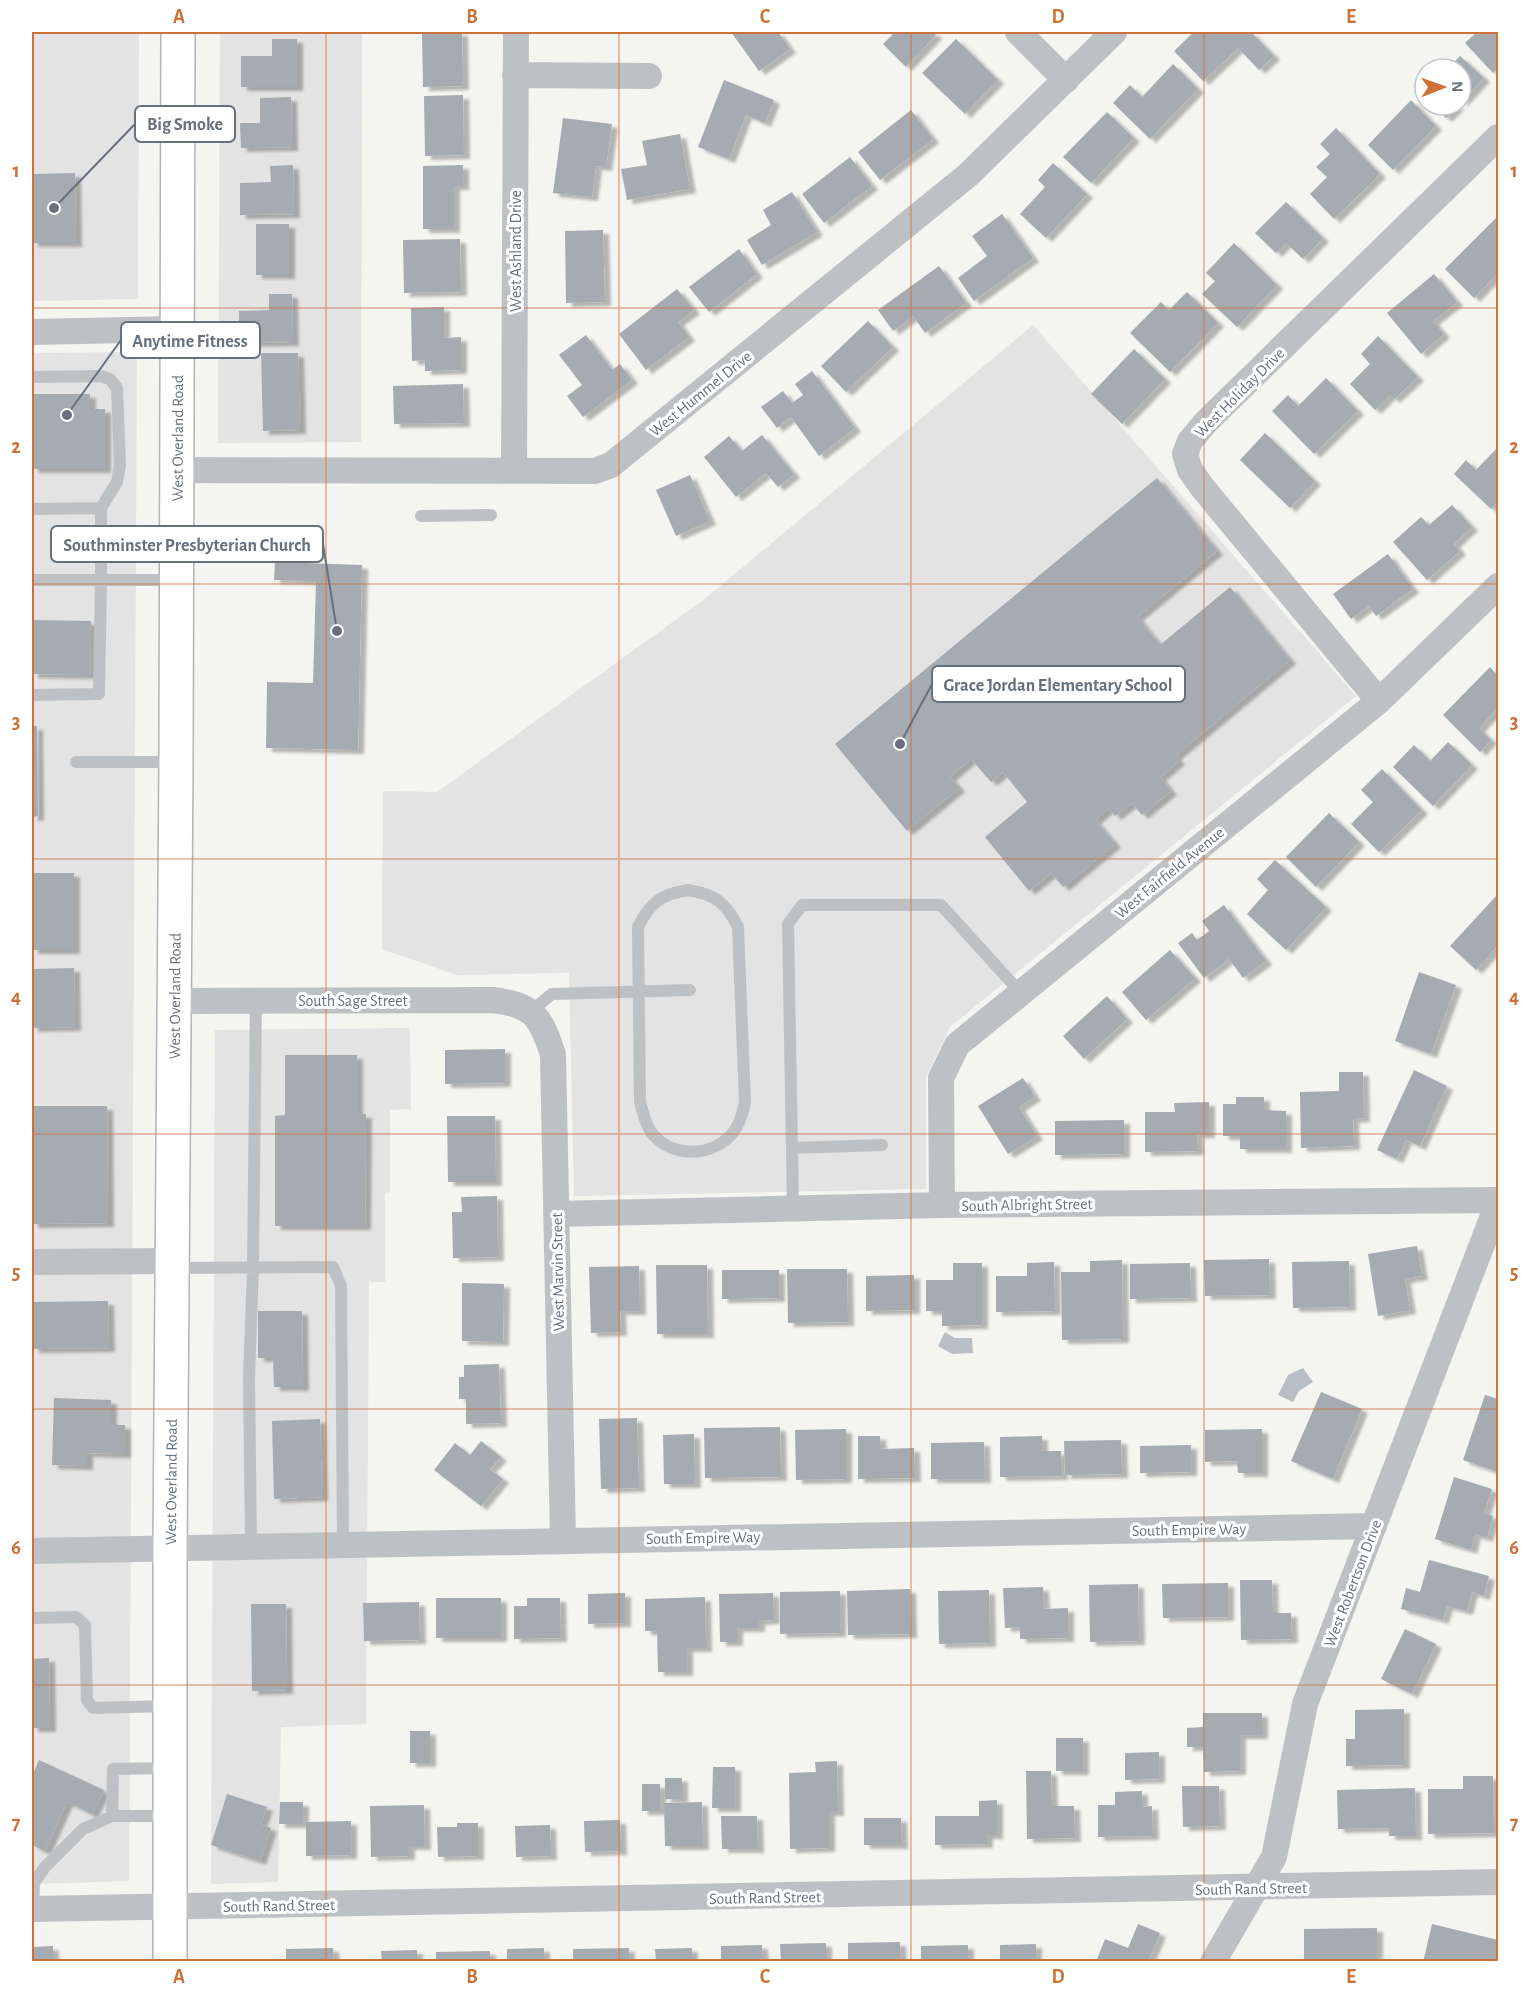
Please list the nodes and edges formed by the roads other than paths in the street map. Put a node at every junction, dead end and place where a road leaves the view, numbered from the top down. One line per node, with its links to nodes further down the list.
1 (178, 32): 9 (main road, West Overland Road)
2 (516, 32): 5 (street, West Ashland Drive)
3 (1018, 32): 7 (street)
4 (1114, 32): 7 (street, West Hummel Drive)
5 (515, 75): 6 (street); 13 (street, West Ashland Drive)
6 (649, 76)
7 (1066, 80): 13 (street, West Hummel Drive)
8 (1498, 137): 25 (street, West Holiday Drive)
9 (177, 329): 10 (street); 12 (main road, West Overland Road)
10 (32, 332)
11 (32, 377): 14 (lane)
12 (177, 470): 13 (street, West Hummel Drive); 19 (main road, West Overland Road)
13 (514, 471)
14 (101, 508): 15 (lane); 18 (lane)
15 (32, 509)
16 (491, 515): 17 (lane)
17 (420, 516)
18 (101, 538): 19 (lane); 21 (lane)
19 (177, 538): 22 (main road, West Overland Road)
20 (32, 580): 21 (lane)
21 (100, 580): 22 (lane); 24 (lane)
22 (177, 580): 27 (main road, West Overland Road)
23 (1498, 586): 25 (street, West Fairfield Avenue)
24 (32, 695)
25 (1379, 701): 30 (street, West Fairfield Avenue)
26 (75, 762): 27 (lane)
27 (176, 762): 32 (main road, West Overland Road)
28 (690, 990): 29 (lane)
29 (639, 991): 29 (lane); 33 (lane)
30 (1021, 993): 35 (lane); 37 (street, West Fairfield Avenue)
31 (256, 1001): 32 (street, South Sage Street); 33 (street, South Sage Street); 42 (lane)
32 (174, 1002): 41 (main road, West Overland Road)
33 (531, 1011): 39 (street, West Marvin Street)
34 (882, 1145): 35 (lane)
35 (792, 1148): 38 (lane)
36 (1498, 1201): 37 (street, South Albright Street); 43 (street, West Robertson Drive)
37 (942, 1205): 38 (street, South Albright Street)
38 (793, 1208): 39 (street, South Albright Street)
39 (556, 1214): 44 (street, West Marvin Street)
40 (32, 1262): 41 (street)
41 (172, 1264): 42 (lane); 47 (main road, West Overland Road)
42 (253, 1268): 45 (lane); 46 (lane)
43 (1374, 1526): 44 (street, South Empire Way); 55 (street, West Robertson Drive)
44 (563, 1540): 45 (street, South Empire Way)
45 (343, 1544): 46 (street, South Empire Way)
46 (251, 1546): 47 (street, South Empire Way)
47 (170, 1548): 48 (street, South Empire Way); 50 (main road, West Overland Road)
48 (32, 1551)
49 (32, 1618): 50 (lane)
50 (170, 1706): 51 (main road, West Overland Road)
51 (170, 1768): 52 (lane); 53 (main road, West Overland Road)
52 (112, 1816): 53 (lane); 57 (lane)
53 (170, 1816): 56 (main road, West Overland Road)
54 (1498, 1882): 55 (street, South Rand Street)
55 (1257, 1888): 56 (street, South Rand Street); 59 (street, West Robertson Drive)
56 (170, 1907): 57 (street, South Rand Street); 58 (main road, West Overland Road)
57 (32, 1909)
58 (170, 1962)
59 (1213, 1962)

